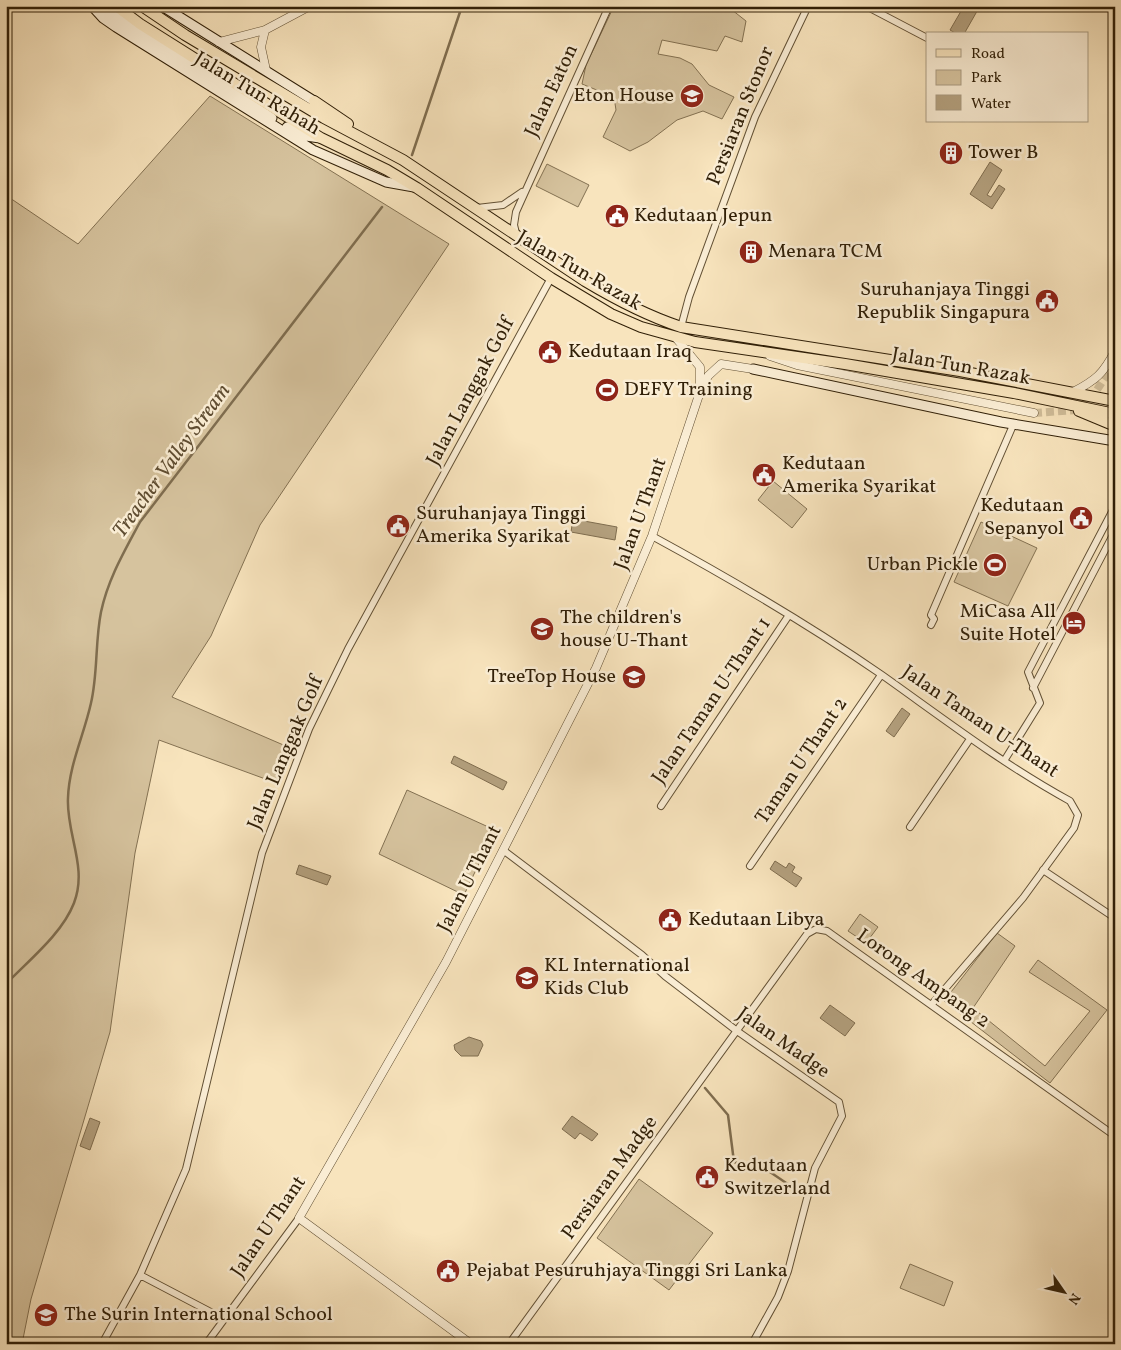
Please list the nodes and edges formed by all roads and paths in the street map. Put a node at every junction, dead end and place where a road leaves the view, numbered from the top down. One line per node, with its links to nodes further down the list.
1 (92, 6): 17 (main road, Jalan Tun Rahah)
2 (100, 6): 15 (main road)
3 (116, 6): 15 (main road, Jalan Tun Razak)
4 (142, 6): 16 (main road, Jalan Tun Razak)
5 (162, 6): 12 (main road)
6 (310, 6): 10 (street)
7 (609, 6): 18 (street, Jalan Eaton)
8 (808, 6): 22 (street, Persiaran Stonor)
9 (866, 6): 11 (street)
10 (265, 30): 12 (street); 13 (street)
11 (926, 37)
12 (219, 42): 13 (main road)
13 (266, 70): 14 (main road)
14 (314, 100): 16 (main road)
15 (321, 138): 17 (main road, Jalan Tun Razak)
16 (388, 152): 19 (main road, Jalan Tun Razak)
17 (417, 188): 21 (main road, Jalan Tun Razak)
18 (525, 190): 19 (street); 20 (street, Jalan Eaton)
19 (474, 208): 20 (main road, Jalan Tun Razak)
20 (518, 238): 22 (main road, Jalan Tun Razak)
21 (551, 278): 23 (main road, Jalan Tun Razak); 55 (street, Jalan Langgak Golf)
22 (682, 326): 27 (main road, Jalan Tun Razak)
23 (676, 338): 24 (main road, Jalan Tun Razak); 28 (street, Jalan U Thant)
24 (752, 350): 29 (main road, Jalan Tun Razak); 31 (street)
25 (1115, 351): 27 (street)
26 (753, 369): 28 (street, Jalan U Thant); 33 (main road, Jalan Tun Razak)
27 (1073, 392): 30 (main road, Jalan Tun Razak)
28 (699, 395): 38 (street, Jalan U Thant)
29 (1051, 400): 32 (main road, Jalan Tun Razak); 34 (main road)
30 (1115, 401)
31 (1034, 414)
32 (1115, 414)
33 (1014, 423): 35 (main road, Jalan Tun Razak); 40 (street)
34 (1115, 426)
35 (1115, 441)
36 (1115, 506): 42 (street)
37 (1115, 531): 42 (street)
38 (652, 536): 39 (street, Jalan Taman U-Thant); 47 (street, Jalan U Thant)
39 (790, 615): 41 (street, Jalan Taman U-Thant); 45 (street, Jalan Taman U-Thant 1)
40 (930, 625)
41 (881, 675): 43 (street, Jalan Taman U-Thant); 48 (street, Taman U Thant 2)
42 (1033, 688): 44 (street)
43 (970, 739): 44 (street, Jalan Taman U-Thant); 46 (street)
44 (1004, 761): 49 (street, Jalan Taman U-Thant)
45 (662, 806)
46 (910, 827)
47 (503, 850): 52 (street, Jalan Madge); 54 (street, Jalan U Thant)
48 (750, 866)
49 (1043, 870): 50 (street); 51 (street, Jalan Taman U-Thant)
50 (1115, 918)
51 (932, 1004): 52 (street, Lorong Ampang 2); 53 (street, Lorong Ampang 2)
52 (737, 1031): 60 (street, Persiaran Madge); 61 (street, Jalan Madge)
53 (1115, 1136)
54 (299, 1218): 56 (street, Jalan U Thant); 59 (street)
55 (140, 1275): 56 (street); 57 (street, Jalan Langgak Golf)
56 (224, 1319): 58 (street, Jalan U Thant)
57 (102, 1344)
58 (206, 1344)
59 (471, 1344)
60 (509, 1344)
61 (752, 1344)

